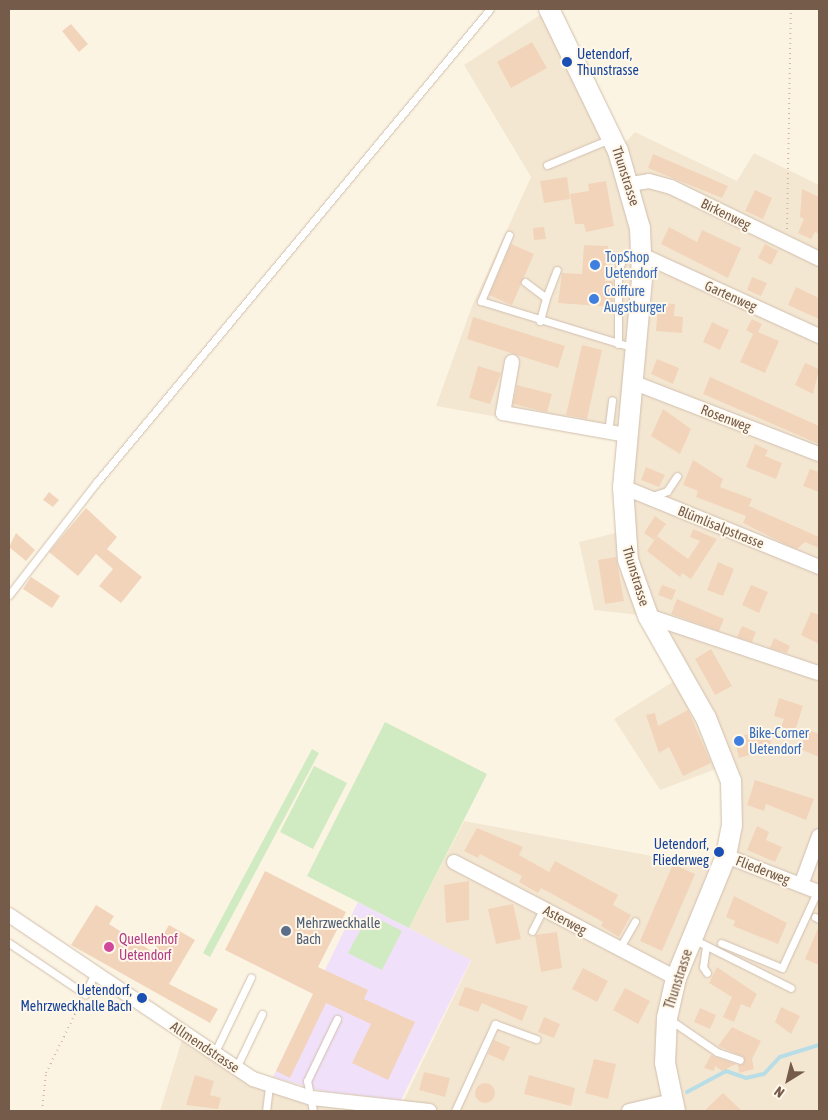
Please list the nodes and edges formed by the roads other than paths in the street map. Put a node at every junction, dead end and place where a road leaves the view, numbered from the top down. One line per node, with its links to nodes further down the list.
1 (490, 9): 26 (lane)
2 (549, 9): 3 (main road, Thunstrasse)
3 (612, 137): 4 (lane); 5 (main road, Thunstrasse)
4 (547, 165)
5 (631, 184): 7 (main road, Thunstrasse); 8 (street, Birkenweg)
6 (509, 235): 12 (lane)
7 (642, 255): 13 (street, Gartenweg); 14 (main road, Thunstrasse)
8 (819, 259)
9 (557, 270): 11 (lane)
10 (525, 282): 11 (lane)
11 (546, 298): 12 (lane)
12 (540, 321): 14 (lane)
13 (819, 336)
14 (627, 346): 16 (main road, Thunstrasse)
15 (512, 362): 19 (street)
16 (632, 382): 20 (main road, Thunstrasse); 21 (street, Rosenweg)
17 (513, 384): 19 (lane)
18 (612, 400): 20 (lane)
19 (503, 413): 20 (street)
20 (617, 434): 23 (main road, Thunstrasse)
21 (819, 454)
22 (677, 476): 24 (lane)
23 (623, 487): 24 (street, Blümlisalpstrasse); 27 (main road, Thunstrasse)
24 (648, 497): 25 (street, Blümlisalpstrasse)
25 (819, 567)
26 (9, 595)
27 (648, 616): 28 (street); 30 (main road, Thunstrasse)
28 (818, 673)
29 (819, 836): 32 (street, Fliederweg)
30 (726, 856): 32 (street, Fliederweg); 38 (main road, Thunstrasse)
31 (454, 862): 34 (street, Asterweg)
32 (801, 885): 33 (street, Fliederweg)
33 (818, 892): 40 (lane)
34 (543, 909): 37 (lane); 41 (street, Asterweg)
35 (9, 915): 42 (street, Allmendstrasse)
36 (635, 921): 41 (lane)
37 (532, 932)
38 (699, 942): 43 (lane); 45 (main road, Thunstrasse); 46 (lane)
39 (9, 943): 42 (lane)
40 (721, 943)
41 (619, 949): 45 (street, Asterweg)
42 (96, 972): 51 (street, Allmendstrasse)
43 (707, 973)
44 (251, 977): 51 (lane)
45 (676, 978): 48 (main road, Thunstrasse)
46 (790, 988)
47 (262, 1014): 53 (lane)
48 (667, 1018): 52 (lane); 56 (main road, Thunstrasse)
49 (337, 1019): 55 (lane)
50 (536, 1039): 60 (lane)
51 (214, 1054): 53 (street, Allmendstrasse)
52 (740, 1060)
53 (236, 1068): 54 (street, Allmendstrasse)
54 (269, 1086): 55 (street, Allmendstrasse); 58 (lane)
55 (313, 1105): 59 (street, Allmendstrasse)
56 (674, 1106): 57 (street)
57 (638, 1110)
58 (266, 1111)
59 (428, 1111)
60 (455, 1111)

